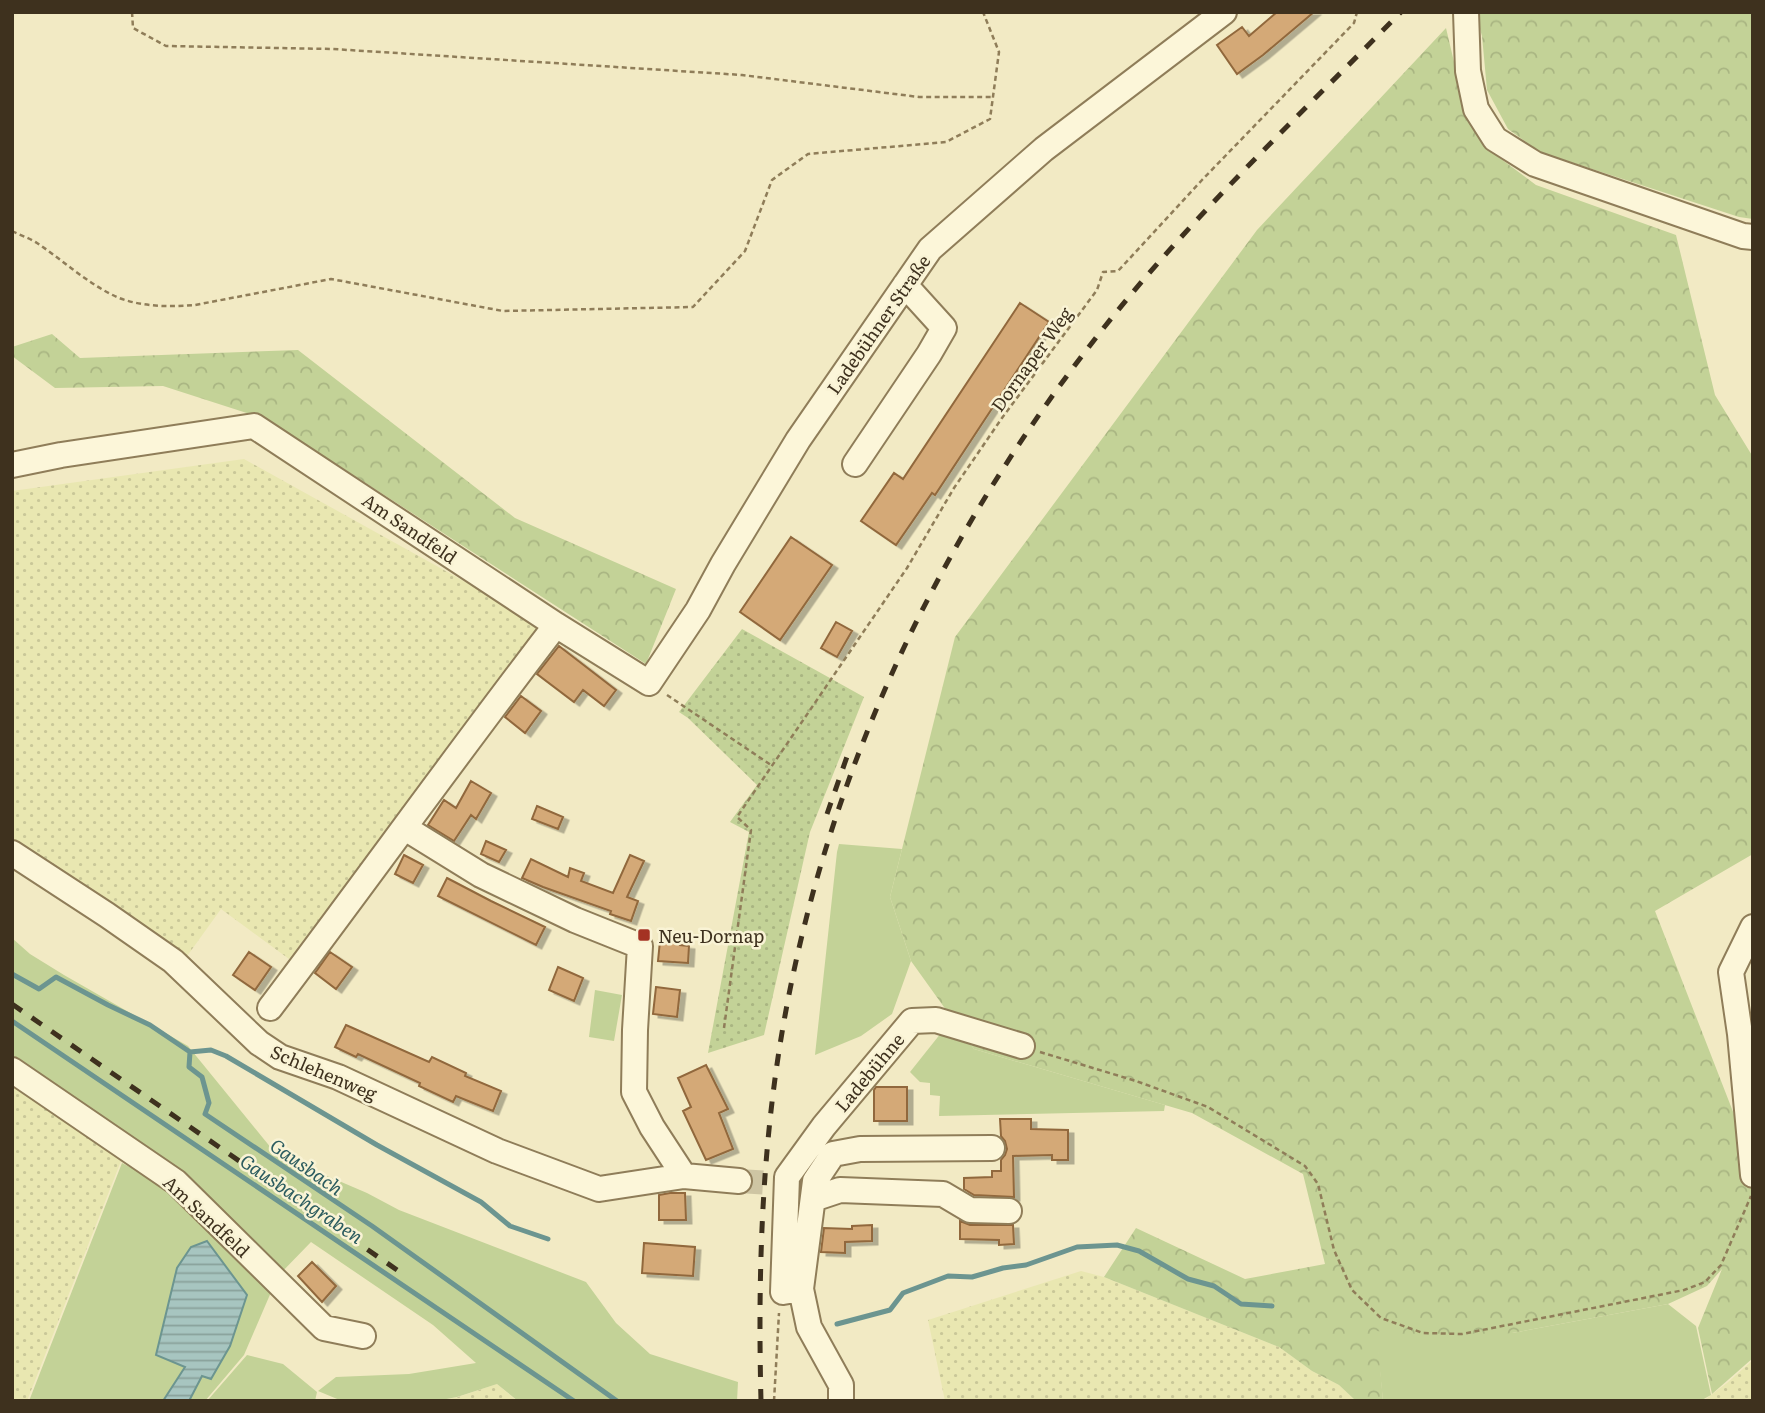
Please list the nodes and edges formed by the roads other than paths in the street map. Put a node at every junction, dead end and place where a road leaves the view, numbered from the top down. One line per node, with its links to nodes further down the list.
1 (1224, 12): 4 (street, Ladebühner Straße)
2 (1466, 12): 3 (street)
3 (1753, 237)
4 (905, 285): 5 (street); 8 (street, Ladebühner Straße)
5 (855, 464)
6 (12, 465): 7 (street, Am Sandfeld)
7 (556, 625): 8 (street, Am Sandfeld); 9 (street)
8 (649, 683)
9 (405, 828): 12 (street); 17 (street)
10 (12, 853): 17 (street, Schlehenweg)
11 (1753, 927): 16 (street)
12 (271, 1009)
13 (1022, 1046): 21 (street, Ladebühne)
14 (12, 1070): 22 (street, Am Sandfeld)
15 (992, 1148): 19 (street, Ladebühne)
16 (1753, 1175)
17 (684, 1177): 18 (street)
18 (739, 1181)
19 (813, 1199): 20 (street); 21 (street, Ladebühne)
20 (1009, 1211)
21 (792, 1291): 23 (street, Ladebühne)
22 (363, 1336)
23 (841, 1401)

